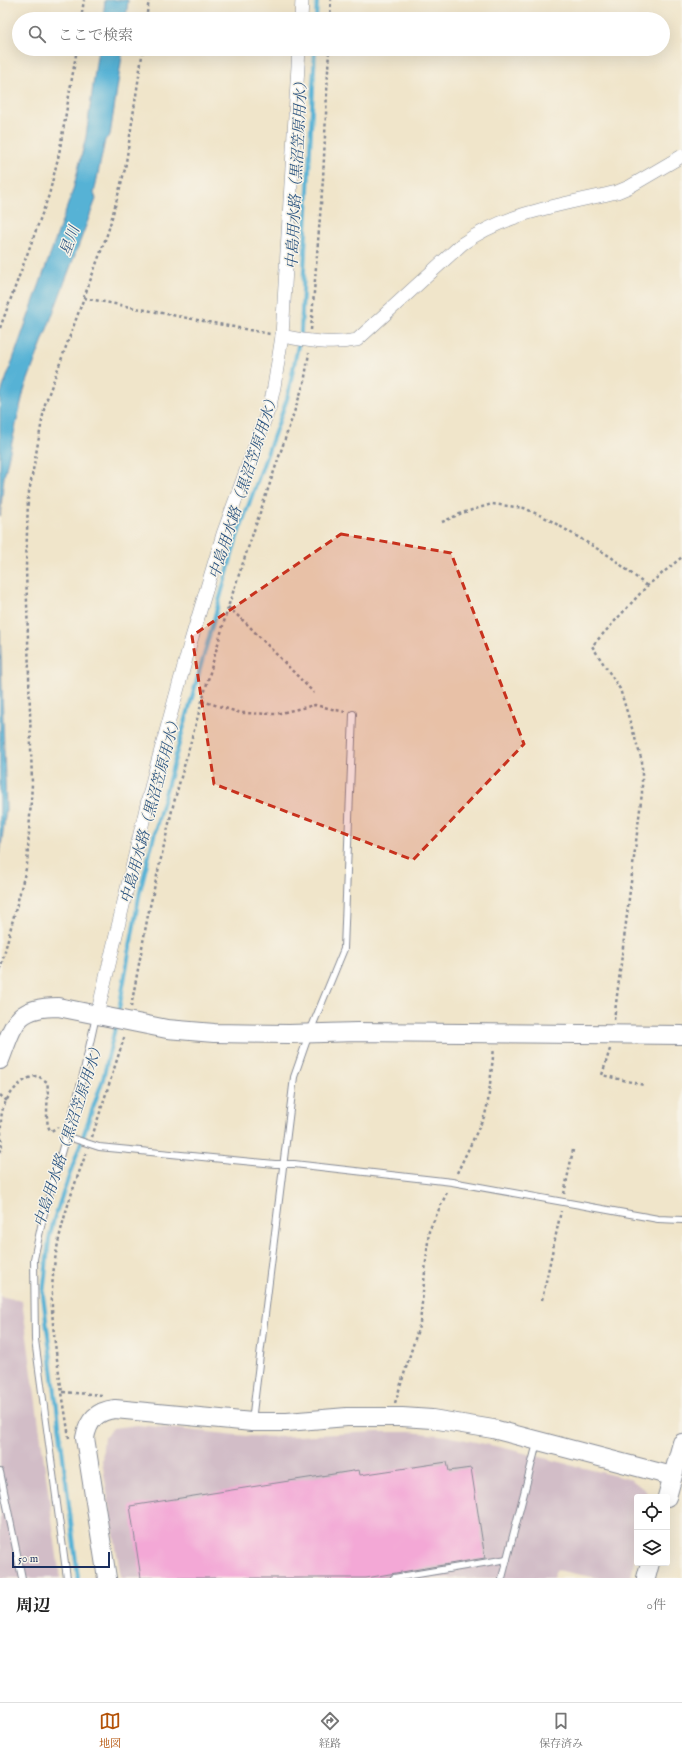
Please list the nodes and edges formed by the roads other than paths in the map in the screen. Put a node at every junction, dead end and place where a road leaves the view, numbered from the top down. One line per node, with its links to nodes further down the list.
1 (302, 0): 2 (street)
2 (301, 12)
3 (299, 56): 5 (street)
4 (682, 156): 5 (street)
5 (287, 337): 7 (street)
6 (353, 714): 8 (lane)
7 (102, 1016): 8 (street); 10 (street); 11 (lane)
8 (309, 1034): 9 (street); 12 (lane)
9 (682, 1035)
10 (0, 1060)
11 (65, 1136): 12 (lane); 23 (lane)
12 (283, 1164): 13 (lane); 14 (lane)
13 (682, 1220)
14 (252, 1422): 15 (street); 24 (street)
15 (538, 1441): 18 (street); 20 (lane)
16 (682, 1443): 18 (street)
17 (0, 1472): 22 (lane)
18 (672, 1476): 19 (street)
19 (667, 1494)
20 (507, 1559): 25 (lane); 26 (lane)
21 (649, 1566): 27 (street)
22 (22, 1578)
23 (67, 1578)
24 (107, 1578)
25 (394, 1578)
26 (502, 1578)
27 (646, 1578)

